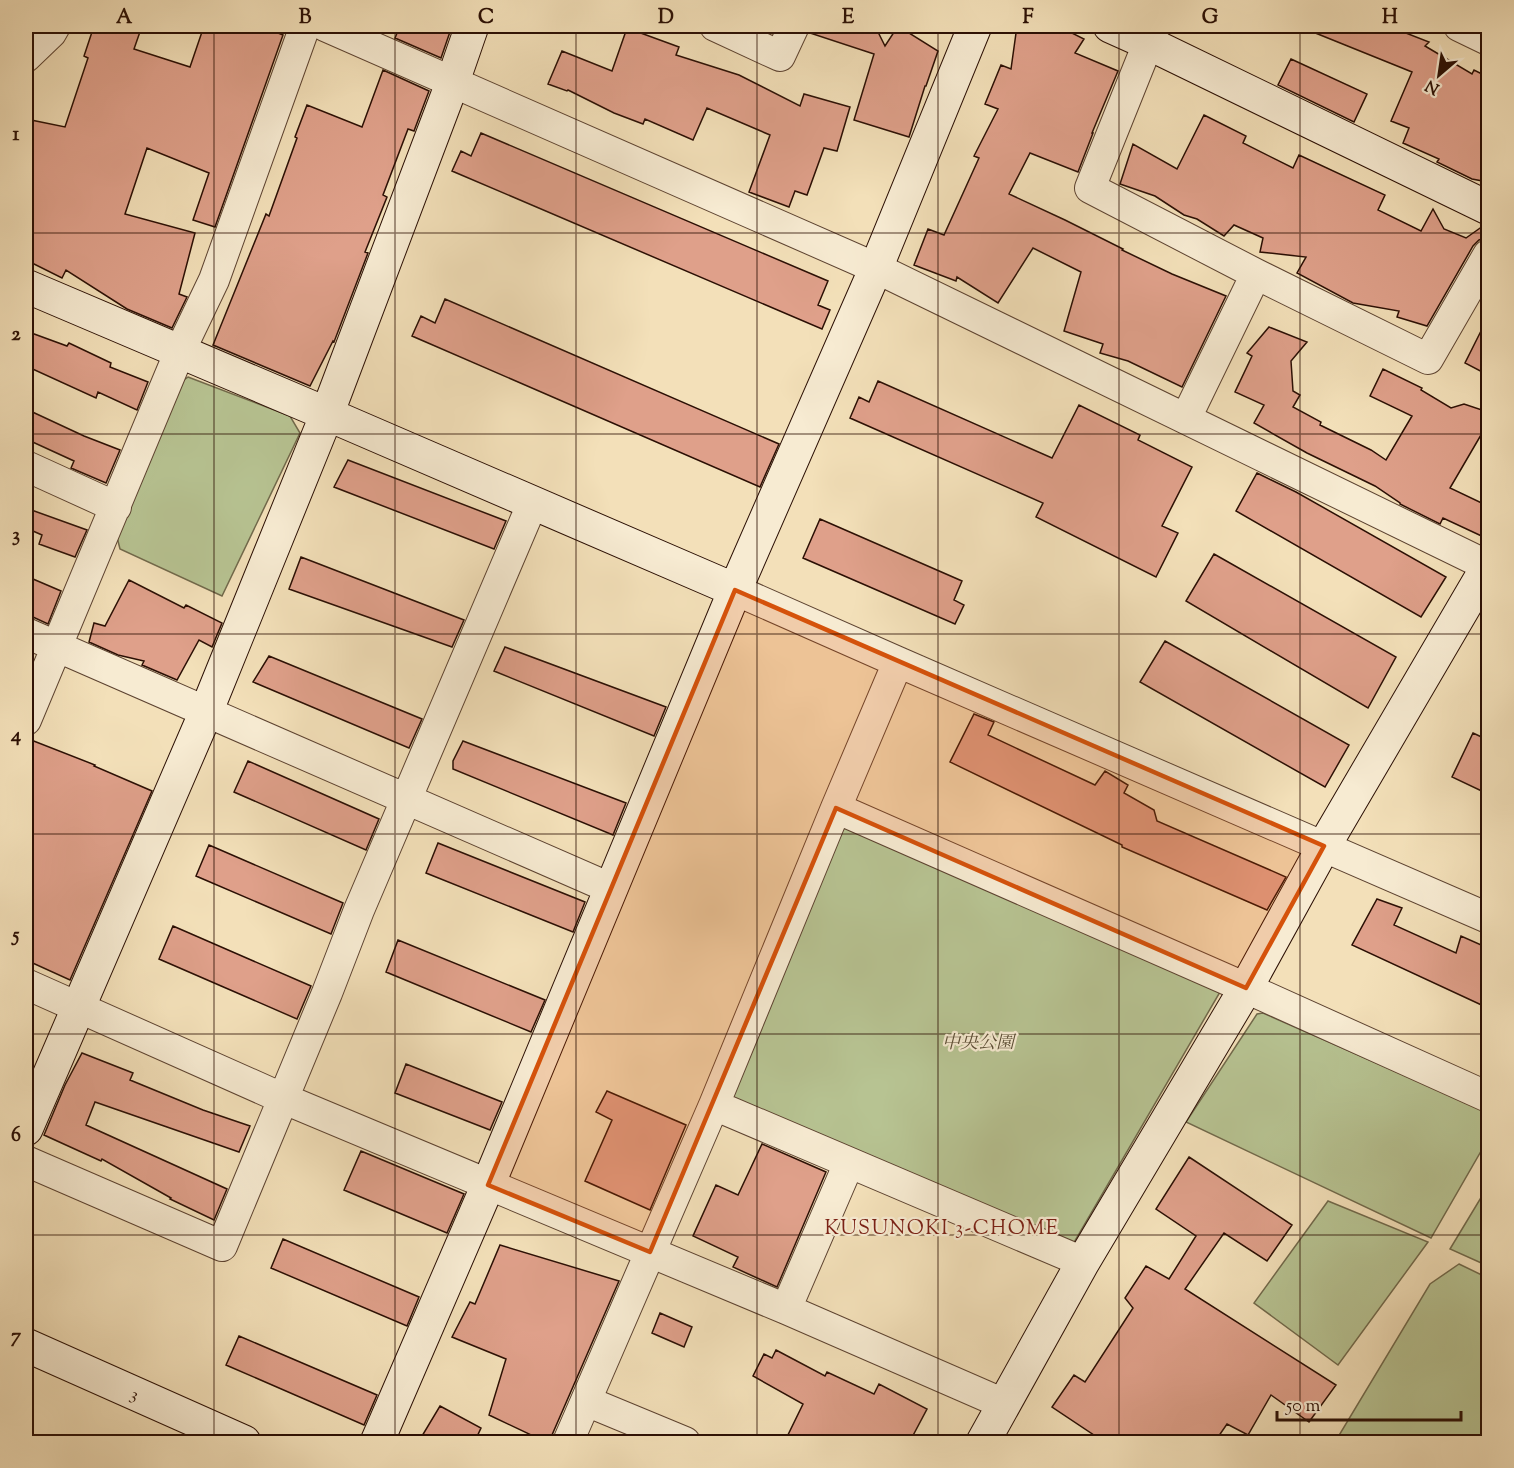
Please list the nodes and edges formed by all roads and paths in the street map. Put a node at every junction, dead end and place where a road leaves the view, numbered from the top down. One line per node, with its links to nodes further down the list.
1 (55, 26): 12 (street)
2 (305, 26): 19 (street)
3 (325, 26): 13 (street)
4 (472, 26): 13 (street)
5 (715, 26): 6 (street)
6 (794, 26)
7 (975, 26): 16 (street)
8 (1110, 26): 10 (street)
9 (1459, 26): 11 (street)
10 (1152, 34): 14 (street); 17 (street)
11 (1488, 40)
12 (26, 57)
13 (453, 81): 16 (street); 20 (street)
14 (1488, 208)
15 (1488, 255): 17 (street)
16 (876, 268): 21 (street); 26 (street)
17 (1256, 274): 21 (street)
18 (26, 286): 19 (street)
19 (180, 351): 20 (street); 24 (street)
20 (327, 414): 23 (street); 30 (street)
21 (1186, 418): 25 (street)
22 (26, 466): 24 (street)
23 (532, 502): 26 (street); 32 (street)
24 (116, 507): 28 (street)
25 (1488, 566): 34 (street)
26 (735, 590): 29 (street); 35 (street)
27 (26, 633): 28 (street)
28 (57, 647): 30 (street); 31 (street)
29 (898, 662): 33 (street); 34 (street)
30 (206, 712): 32 (street); 39 (street)
31 (26, 720)
32 (407, 800): 35 (street); 41 (street)
33 (836, 808): 38 (street); 42 (street)
34 (1324, 846): 36 (street); 38 (street)
35 (610, 888): 46 (street)
36 (1488, 918)
37 (26, 984): 39 (street)
38 (1246, 988): 40 (street); 48 (street)
39 (78, 1007): 41 (street); 43 (street)
40 (1488, 1097)
41 (282, 1098): 44 (street); 46 (street)
42 (714, 1105): 45 (street); 47 (street)
43 (26, 1129)
44 (26, 1161)
45 (849, 1163): 48 (street); 49 (street)
46 (488, 1185): 47 (street); 54 (street)
47 (650, 1252): 49 (street); 51 (street)
48 (1083, 1262): 52 (street)
49 (786, 1309): 52 (street)
50 (26, 1345): 53 (street, 3)
51 (586, 1401): 55 (street); 56 (street)
52 (1004, 1404): 57 (street)
53 (244, 1443)
54 (377, 1443)
55 (568, 1443)
56 (685, 1443)
57 (983, 1443)

